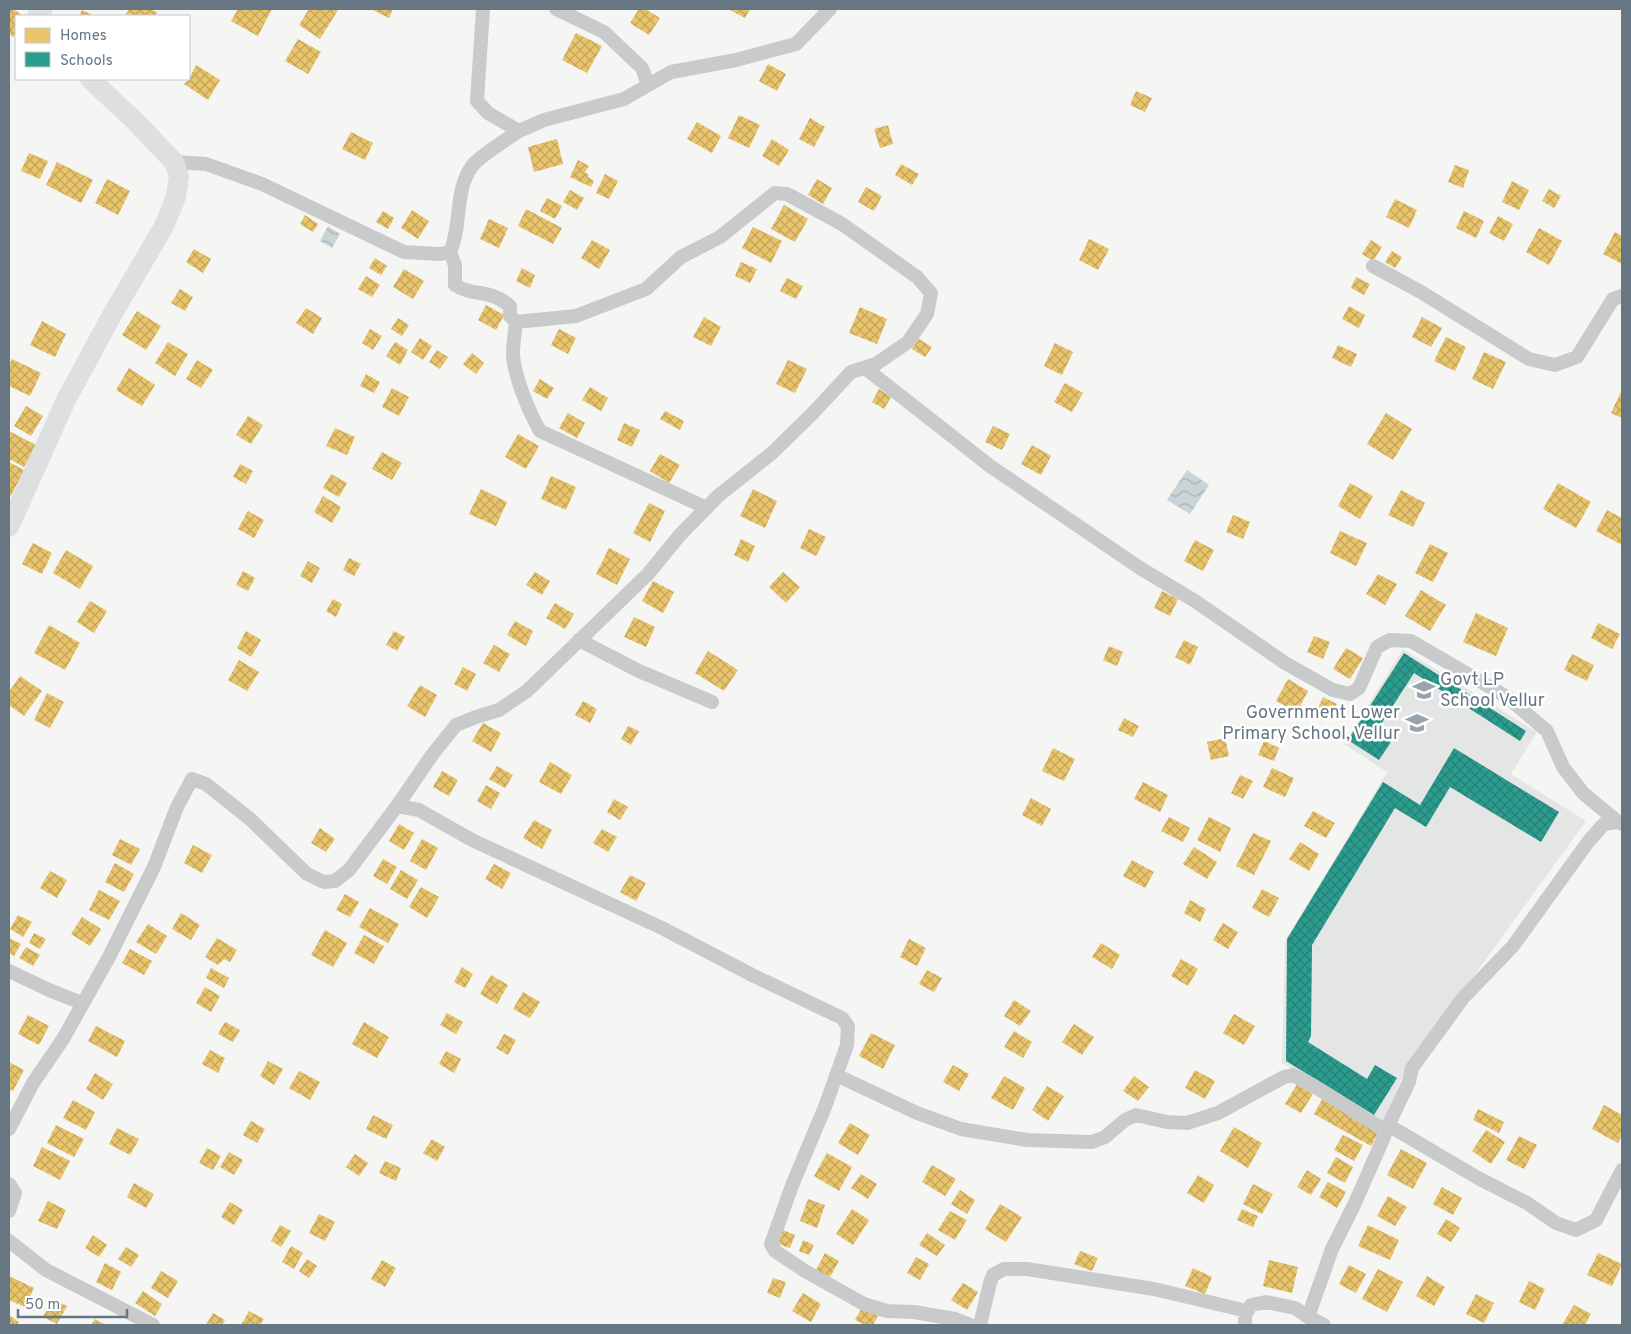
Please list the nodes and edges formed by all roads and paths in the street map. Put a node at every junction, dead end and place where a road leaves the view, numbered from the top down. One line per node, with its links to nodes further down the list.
1 (483, 9): 6 (street)
2 (556, 9): 5 (street)
3 (830, 9): 5 (street)
4 (91, 80): 7 (main road)
5 (648, 85): 6 (street)
6 (519, 131): 8 (street)
7 (174, 162): 8 (street); 14 (main road)
8 (450, 252): 11 (street)
9 (1373, 266): 10 (street)
10 (1622, 296)
11 (516, 322): 12 (street); 13 (street)
12 (864, 368): 13 (street); 18 (street)
13 (706, 508): 15 (street)
14 (11, 514)
15 (579, 640): 16 (street); 17 (street)
16 (712, 702)
17 (397, 806): 20 (street); 21 (street)
18 (1620, 823): 23 (street)
19 (9, 971): 20 (street)
20 (82, 1003): 22 (street)
21 (836, 1075): 23 (street); 31 (street)
22 (9, 1129)
23 (1387, 1129): 24 (street); 29 (street)
24 (1622, 1170)
25 (9, 1184): 26 (street)
26 (9, 1211)
27 (9, 1241): 30 (street)
28 (1248, 1311): 29 (street); 32 (street); 33 (street)
29 (1308, 1317): 34 (street)
30 (153, 1325)
31 (970, 1325)
32 (980, 1325)
33 (1245, 1325)
34 (1324, 1325)

